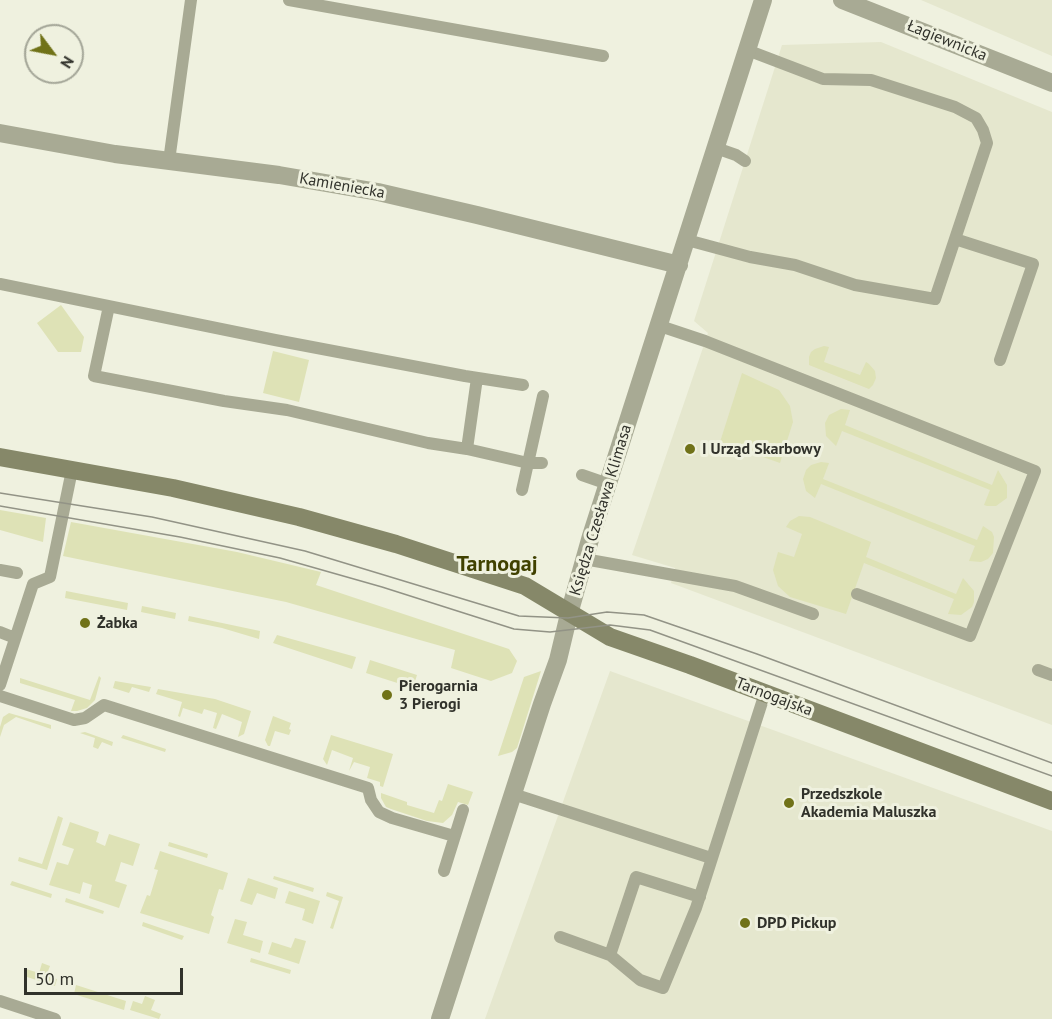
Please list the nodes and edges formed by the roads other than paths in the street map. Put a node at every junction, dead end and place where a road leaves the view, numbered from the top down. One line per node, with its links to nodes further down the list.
1 (191, 0): 10 (lane)
2 (289, 0): 6 (lane)
3 (763, 0): 5 (street, Księdza Czesława Klimasa)
4 (842, 0): 7 (street, Łagiewnicka)
5 (747, 50): 9 (street, Księdza Czesława Klimasa); 12 (lane)
6 (603, 56)
7 (1052, 83)
8 (0, 133): 10 (street, Kamieniecka)
9 (716, 148): 11 (lane); 13 (street, Księdza Czesława Klimasa)
10 (169, 161): 14 (street, Kamieniecka)
11 (746, 161)
12 (955, 239): 13 (lane); 18 (lane)
13 (687, 240): 14 (street, Księdza Czesława Klimasa)
14 (679, 265): 17 (street, Księdza Czesława Klimasa)
15 (0, 284): 16 (lane)
16 (109, 306): 19 (lane); 22 (lane)
17 (660, 326): 28 (street, Księdza Czesława Klimasa); 33 (lane)
18 (1000, 360)
19 (477, 378): 20 (lane); 22 (lane)
20 (523, 385)
21 (543, 396): 24 (lane)
22 (467, 449): 24 (lane)
23 (0, 457): 26 (street, Tarnogajska)
24 (528, 463): 25 (lane); 29 (lane)
25 (542, 463)
26 (72, 470): 34 (street, Tarnogajska); 37 (lane)
27 (582, 475): 28 (lane)
28 (608, 484): 30 (street, Księdza Czesława Klimasa)
29 (522, 490)
30 (584, 559): 34 (street, Księdza Czesława Klimasa); 35 (lane)
31 (0, 570): 32 (lane)
32 (17, 573)
33 (857, 594)
34 (569, 614): 41 (street, Tarnogajska); 43 (street, Księdza Czesława Klimasa)
35 (813, 614)
36 (0, 632): 37 (lane)
37 (15, 638): 40 (lane)
38 (1038, 669): 39 (lane)
39 (1052, 675)
40 (0, 685)
41 (765, 693): 44 (street, Tarnogajska); 47 (lane)
42 (0, 696): 46 (lane)
43 (513, 794): 47 (lane); 54 (street, Księdza Czesława Klimasa)
44 (1052, 801)
45 (463, 810): 46 (lane)
46 (454, 836): 48 (lane)
47 (711, 858): 49 (lane)
48 (444, 870)
49 (700, 897): 51 (lane); 51 (lane)
50 (560, 937): 51 (lane)
51 (610, 955)
52 (0, 1001): 53 (lane)
53 (55, 1019)
54 (440, 1019)

